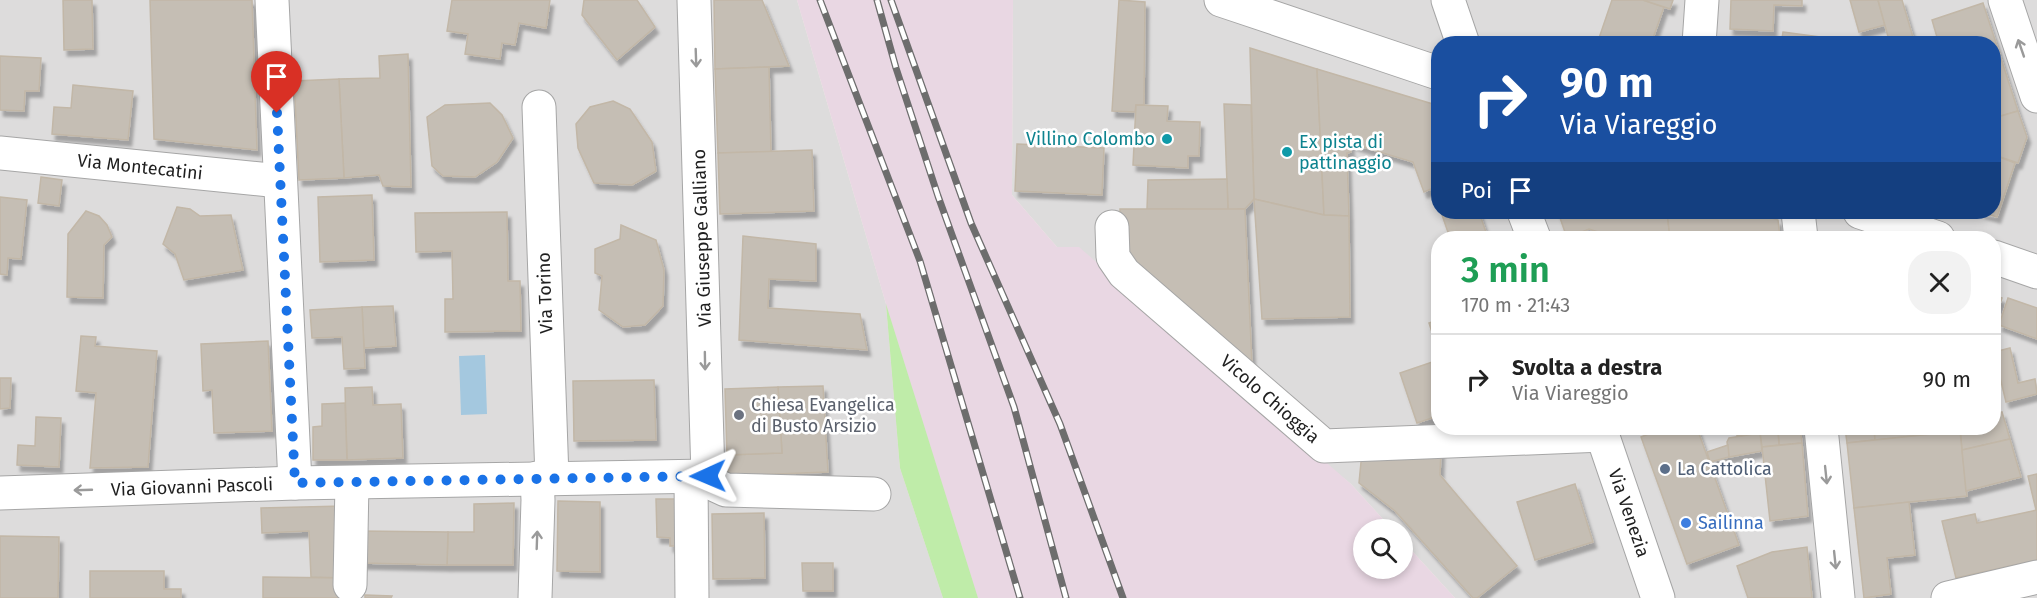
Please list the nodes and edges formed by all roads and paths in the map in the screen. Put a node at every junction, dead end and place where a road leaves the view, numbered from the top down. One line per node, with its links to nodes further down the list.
1 (272, 0): 13 (street)
2 (694, 0): 22 (street, Via Giuseppe Galliano, one-way to 22)
3 (1221, 0): 9 (street)
4 (1448, 0): 7 (street)
5 (1702, 0): 8 (street)
6 (2005, 0): 10 (street, one-way to 6)
7 (1460, 36)
8 (1700, 36)
9 (1431, 72)
10 (2037, 96)
11 (539, 108): 23 (street, Via Torino)
12 (0, 153): 13 (street, Via Montecatini)
13 (280, 182): 24 (street)
14 (1881, 219): 16 (street)
15 (1112, 226): 19 (street, Vicolo Chioggia)
16 (1917, 231)
17 (2001, 259): 18 (street)
18 (2037, 272)
19 (1527, 435)
20 (1602, 435): 32 (street, Via Venezia)
21 (1822, 435): 33 (street, one-way to 33)
22 (699, 476): 23 (street, Via Giovanni Pascoli); 27 (street); 31 (street, Via Giuseppe Galliano)
23 (544, 478): 25 (street, Via Giovanni Pascoli); 30 (street, Via Torino, one-way to 23)
24 (295, 483): 25 (street, Via Giovanni Pascoli); 26 (street, Via Giovanni Pascoli, one-way to 26)
25 (352, 483): 29 (street)
26 (0, 493)
27 (874, 494)
28 (2037, 577): 34 (street)
29 (350, 585)
30 (535, 598)
31 (692, 598)
32 (1658, 598)
33 (1838, 598)
34 (1948, 598)

